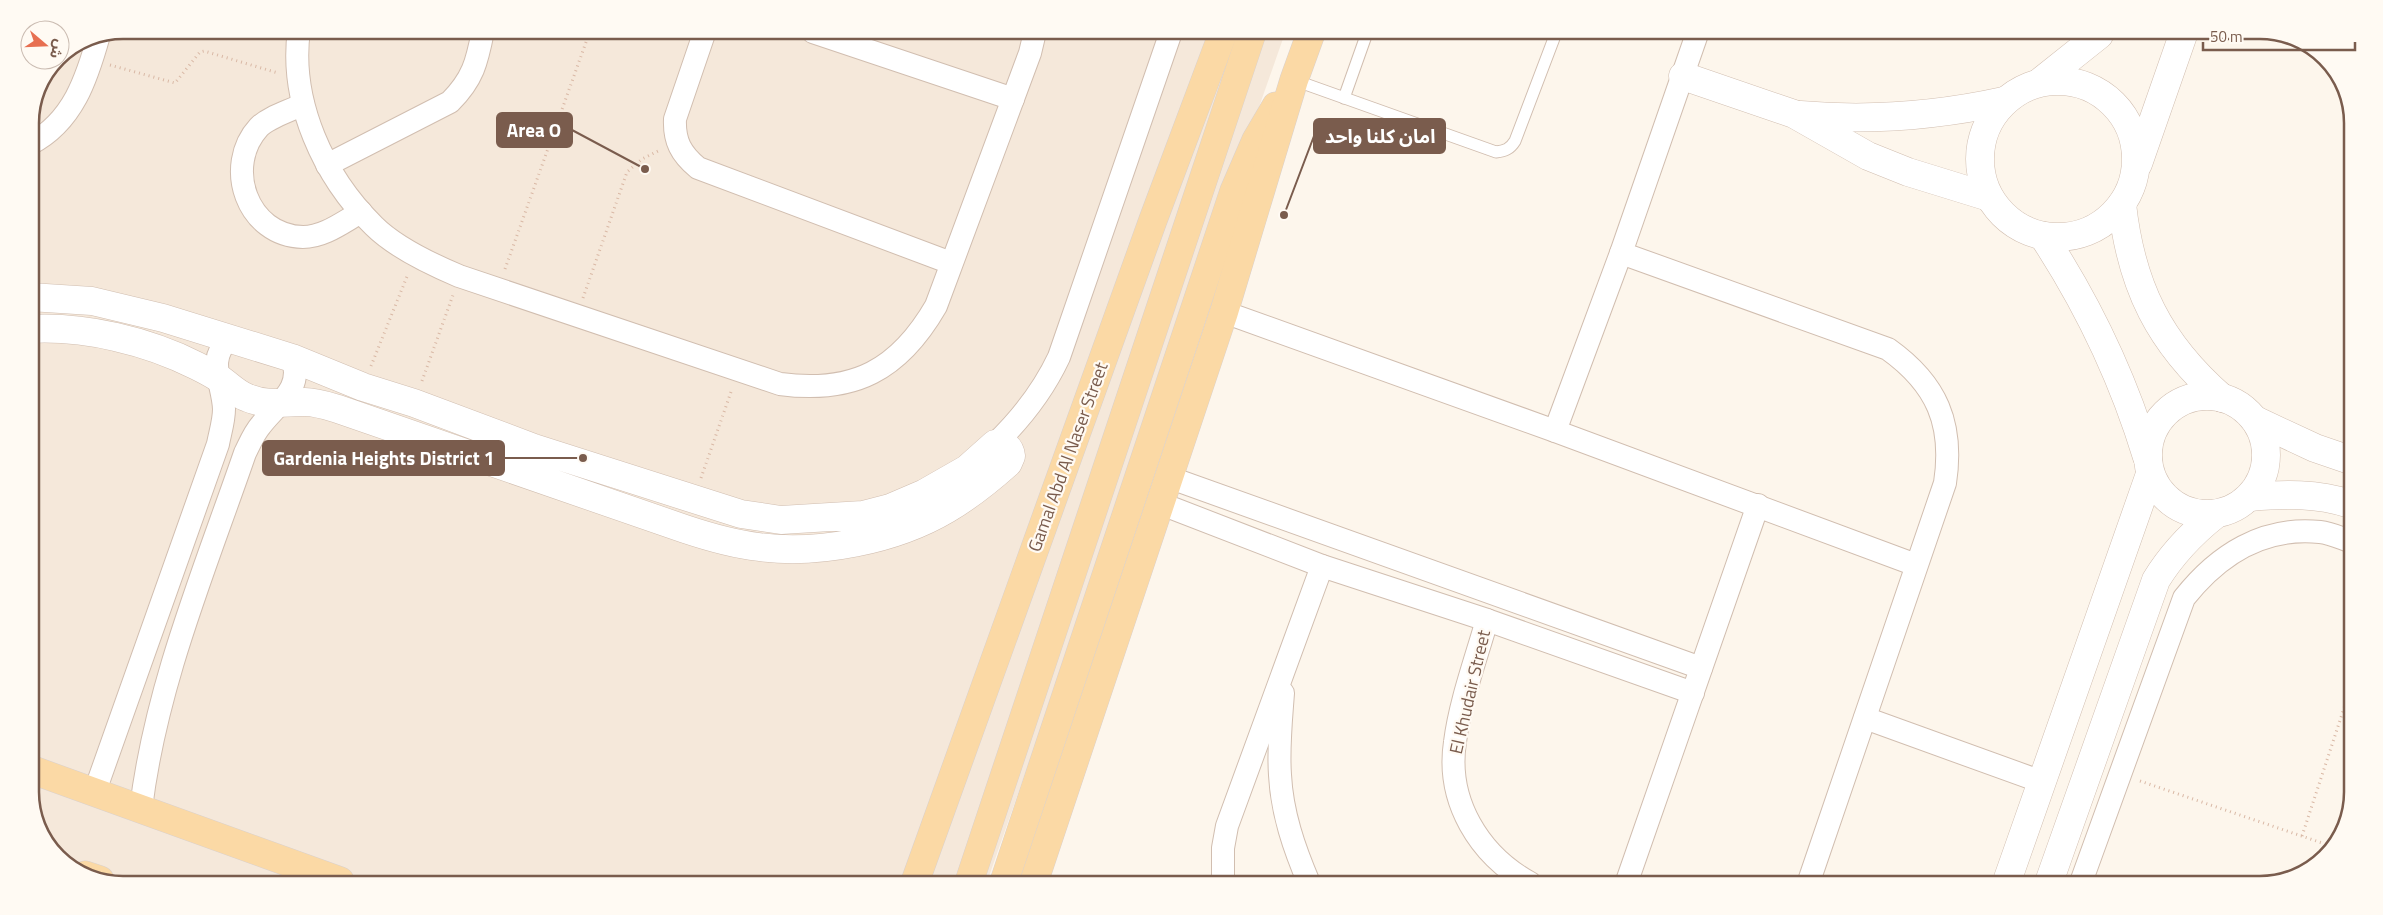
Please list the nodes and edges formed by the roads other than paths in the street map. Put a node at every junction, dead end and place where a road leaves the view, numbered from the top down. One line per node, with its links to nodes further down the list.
1 (298, 39): 22 (street)
2 (481, 39): 25 (street)
3 (702, 39): 32 (street)
4 (833, 39): 20 (street)
5 (1033, 39): 20 (street)
6 (1169, 39): 43 (street)
7 (1221, 39): 65 (main road, Gamal Abd Al Naser Street)
8 (1250, 39): 66 (main road)
9 (1309, 39): 17 (main road)
10 (1364, 39): 19 (lane)
11 (1554, 39): 19 (lane)
12 (1696, 39): 16 (street)
13 (2093, 39): 18 (street)
14 (2182, 39): 26 (street)
15 (97, 43): 24 (street)
16 (1683, 76): 23 (street); 31 (street)
17 (1294, 80): 19 (lane); 34 (main road); 67 (main road)
18 (2040, 82): 21 (street); 26 (street)
19 (1344, 98)
20 (1013, 99): 32 (street)
21 (2004, 102): 23 (street); 27 (street)
22 (303, 104): 25 (street); 29 (street)
23 (1794, 114): 27 (street)
24 (39, 140)
25 (327, 165): 29 (street)
26 (2136, 170): 28 (street)
27 (1989, 197): 30 (street)
28 (2122, 204): 30 (street); 39 (street)
29 (361, 212): 32 (street)
30 (2043, 236): 45 (street)
31 (1621, 253): 42 (street); 53 (street)
32 (951, 263)
33 (39, 298): 36 (street)
34 (1224, 312): 42 (street); 46 (main road)
35 (39, 329): 38 (street)
36 (229, 339): 37 (street); 38 (street)
37 (292, 358): 40 (street); 43 (street)
38 (218, 377): 40 (street); 62 (street)
39 (2222, 398): 41 (street); 45 (street)
40 (280, 404): 43 (street); 63 (street)
41 (2255, 420): 44 (street); 47 (street)
42 (1555, 431): 50 (street)
43 (995, 444)
44 (2344, 458)
45 (2149, 466): 51 (street); 61 (street)
46 (1168, 477): 49 (main road); 57 (street)
47 (2250, 496): 48 (street); 51 (street)
48 (2344, 502)
49 (1159, 503): 54 (street); 68 (main road)
50 (1758, 505): 53 (street); 57 (street)
51 (2215, 514): 75 (street)
52 (2344, 539): 76 (street)
53 (1916, 565): 59 (street)
54 (1322, 566): 55 (street); 56 (street)
55 (1487, 620): 58 (street); 71 (street, El Khudair Street)
56 (1288, 658): 69 (street); 70 (street)
57 (1701, 668): 58 (street)
58 (1693, 693): 72 (street)
59 (1865, 718): 61 (street); 73 (street)
60 (39, 772): 62 (main road)
61 (2042, 782): 74 (street)
62 (95, 791): 63 (main road)
63 (141, 808): 64 (main road)
64 (326, 876)
65 (916, 876)
66 (971, 876)
67 (1006, 876)
68 (1036, 876)
69 (1223, 876)
70 (1305, 876)
71 (1519, 876)
72 (1629, 876)
73 (1811, 876)
74 (2009, 876)
75 (2058, 876)
76 (2083, 876)

